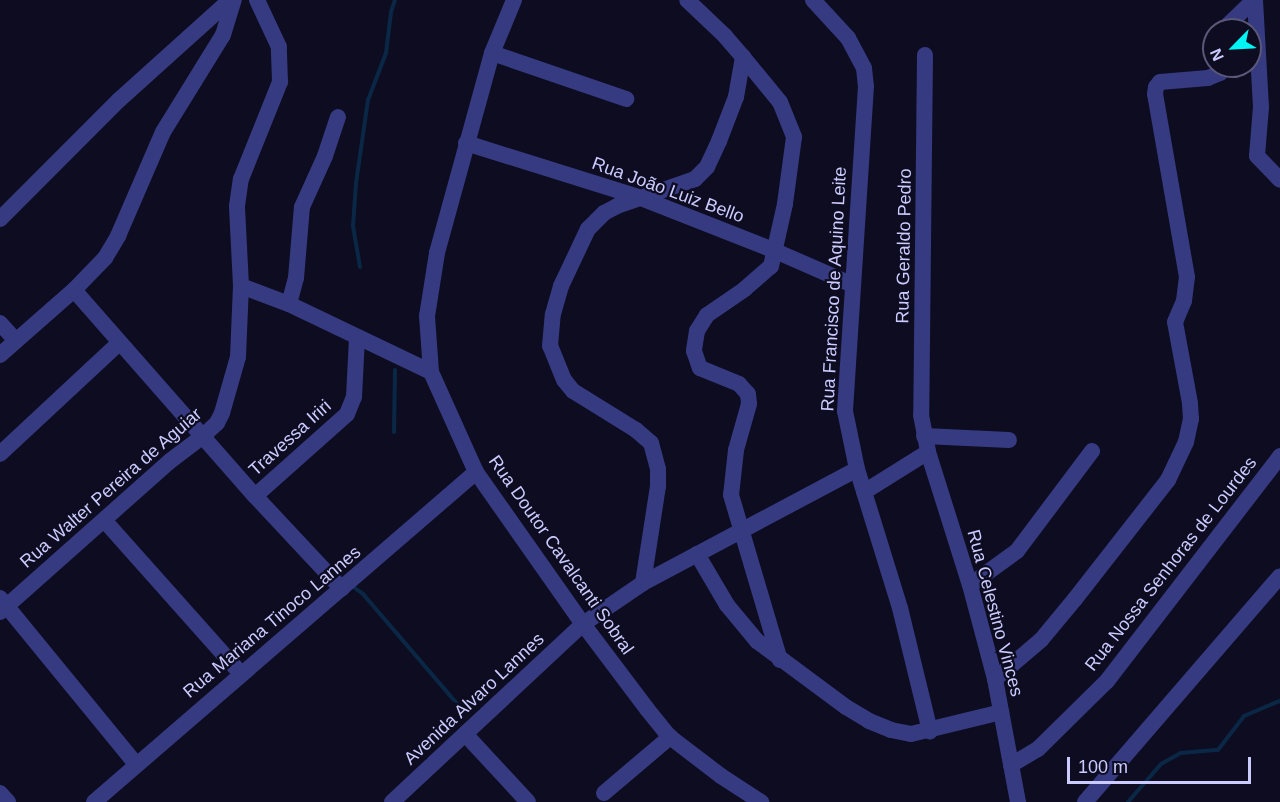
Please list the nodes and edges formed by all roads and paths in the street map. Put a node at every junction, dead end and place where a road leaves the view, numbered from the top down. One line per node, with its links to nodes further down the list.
1 (232, 0): 17 (street); 21 (street)
2 (257, 0): 20 (street, Rua Walter Pereira de Aguiar)
3 (514, 0): 8 (street, Rua Doutor Cavalcanti Sobral)
4 (687, 0): 10 (street)
5 (813, 0): 19 (street, Rua Francisco de Aquino Leite)
6 (1255, 0): 7 (street); 15 (street)
7 (1236, 18)
8 (492, 53): 12 (street); 14 (street, Rua Doutor Cavalcanti Sobral)
9 (925, 56): 31 (street, Rua Geraldo Pedro)
10 (743, 57): 16 (street); 18 (street)
11 (1208, 78): 50 (street)
12 (626, 99)
13 (338, 117): 22 (street)
14 (466, 143): 16 (street, Rua João Luiz Bello); 28 (street, Rua Doutor Cavalcanti Sobral)
15 (1280, 180)
16 (641, 198): 18 (street, Rua João Luiz Bello); 43 (street)
17 (0, 219)
18 (773, 250): 19 (street, Rua João Luiz Bello); 40 (street)
19 (853, 285): 35 (street, Rua Francisco de Aquino Leite)
20 (241, 286): 22 (street); 29 (street, Rua Walter Pereira de Aguiar)
21 (74, 290): 25 (street); 26 (street)
22 (289, 304): 24 (street)
23 (0, 323): 25 (street)
24 (357, 337): 28 (street); 38 (street, Travessa Iriri)
25 (16, 341): 27 (street)
26 (119, 343): 29 (street); 33 (street)
27 (0, 354)
28 (431, 372): 36 (street, Rua Doutor Cavalcanti Sobral)
29 (203, 436): 38 (street); 39 (street, Rua Walter Pereira de Aguiar)
30 (1009, 440): 31 (street)
31 (926, 444): 37 (street); 44 (street, Rua Celestino Vinces)
32 (1092, 451): 44 (street)
33 (0, 454)
34 (1280, 456): 56 (street, Rua Nossa Senhoras de Lourdes)
35 (857, 469): 37 (street, Rua Francisco de Aquino Leite); 40 (street, Avenida Alvaro Lannes)
36 (476, 472): 45 (street, Rua Mariana Tinoco Lannes); 47 (street, Rua Doutor Cavalcanti Sobral)
37 (864, 492): 52 (street, Rua Francisco de Aquino Leite)
38 (255, 496): 45 (street)
39 (104, 520): 46 (street, Rua Walter Pereira de Aguiar); 49 (street)
40 (741, 532): 41 (street, Avenida Alvaro Lannes); 48 (street)
41 (697, 554): 43 (street, Avenida Alvaro Lannes); 48 (street)
42 (1280, 576): 65 (street)
43 (643, 582): 47 (street, Avenida Alvaro Lannes)
44 (970, 585): 50 (street, Rua Celestino Vinces)
45 (342, 589): 49 (street, Rua Mariana Tinoco Lannes)
46 (2, 605): 55 (street)
47 (583, 624): 53 (street, Avenida Alvaro Lannes); 54 (street, Rua Doutor Cavalcanti Sobral)
48 (780, 660): 52 (street)
49 (241, 674): 55 (street, Rua Mariana Tinoco Lannes)
50 (995, 679): 51 (street, Rua Celestino Vinces)
51 (1001, 712): 52 (street); 56 (street, Rua Celestino Vinces)
52 (930, 730)
53 (466, 735): 61 (street, Avenida Alvaro Lannes); 62 (street)
54 (670, 737): 58 (street); 63 (street, Rua Doutor Cavalcanti Sobral)
55 (136, 764): 60 (street, Rua Mariana Tinoco Lannes)
56 (1011, 765): 64 (street, Rua Celestino Vinces)
57 (0, 793): 59 (street)
58 (604, 794)
59 (8, 802)
60 (94, 802)
61 (392, 802)
62 (528, 802)
63 (761, 802)
64 (1018, 802)
65 (1085, 802)

